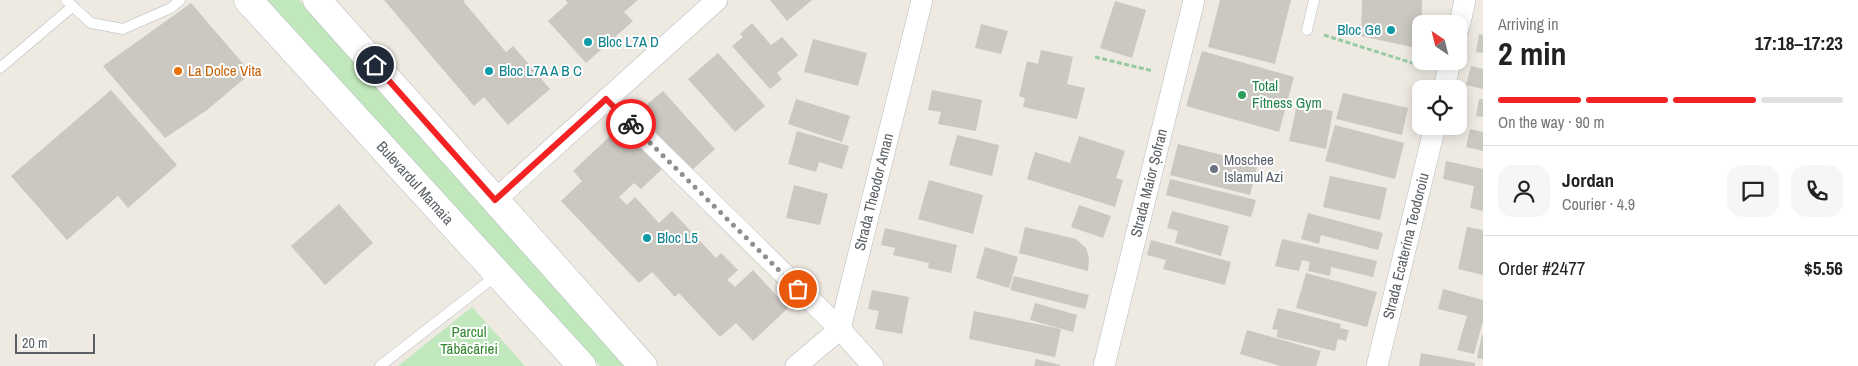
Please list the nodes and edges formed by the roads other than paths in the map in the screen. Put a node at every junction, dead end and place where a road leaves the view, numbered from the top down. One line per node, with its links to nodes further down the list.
1 (180, 0): 9 (lane)
2 (248, 0): 16 (main road, Bulevardul Mamaia)
3 (717, 0): 13 (street)
4 (922, 0): 17 (street, Strada Theodor Aman)
5 (1194, 0): 23 (street, Strada Maior Șofran)
6 (1314, 0): 11 (lane)
7 (1465, 0): 10 (street)
8 (322, 2): 15 (main road)
9 (69, 4): 12 (lane)
10 (1462, 15)
11 (1307, 30)
12 (0, 68)
13 (606, 99): 15 (street); 17 (street)
14 (1433, 135): 24 (street, Strada Ecaterina Teodoroiu)
15 (495, 200): 20 (main road)
16 (498, 274): 18 (lane); 19 (main road, Bulevardul Mamaia)
17 (840, 329): 21 (street); 22 (street)
18 (380, 366)
19 (582, 366)
20 (643, 366)
21 (796, 366)
22 (873, 366)
23 (1104, 366)
24 (1377, 366)

